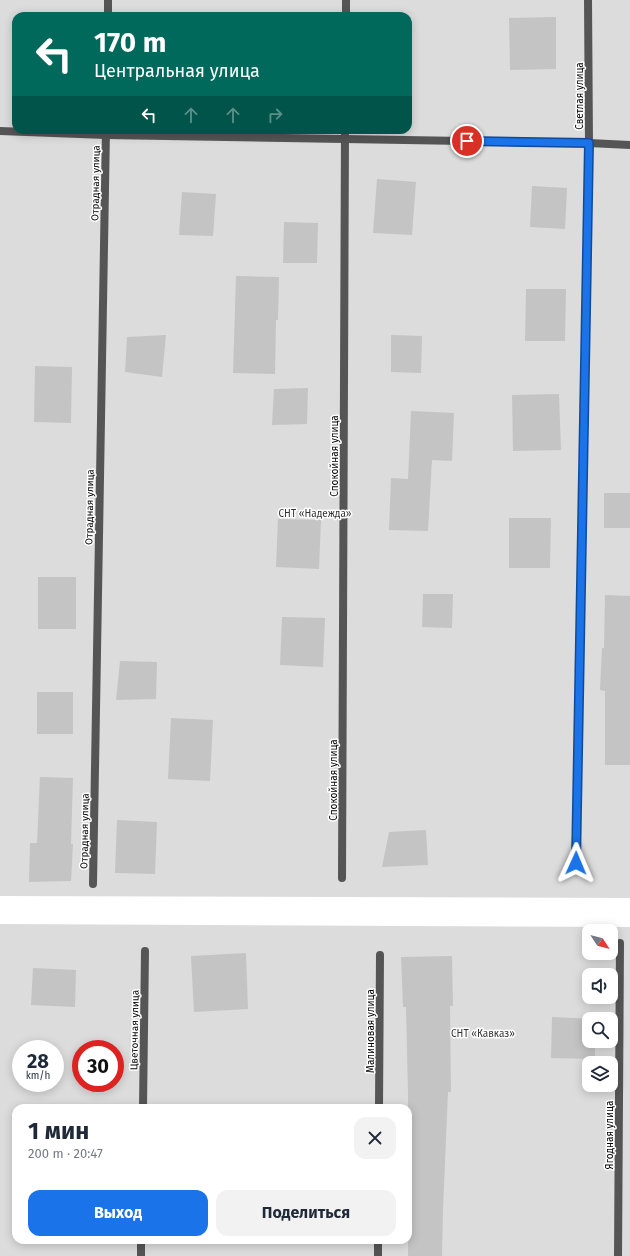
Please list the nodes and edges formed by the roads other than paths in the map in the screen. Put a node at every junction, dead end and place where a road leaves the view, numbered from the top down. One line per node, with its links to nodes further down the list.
1 (108, 0): 4 (street)
2 (346, 0): 5 (street)
3 (588, 0): 10 (street, Светлая улица)
4 (108, 12)
5 (346, 12)
6 (0, 131): 7 (street)
7 (12, 131)
8 (106, 134): 14 (street, Отрадная улица)
9 (345, 134): 10 (street); 13 (street, Спокойная улица)
10 (589, 143): 11 (street); 12 (street, Светлая улица)
11 (630, 145)
12 (576, 863)
13 (342, 878)
14 (93, 884)
15 (620, 943): 24 (street, Ягодная улица)
16 (145, 952): 18 (street, Цветочная улица)
17 (380, 955): 19 (street, Малиновая улица)
18 (143, 1104)
19 (379, 1104)
20 (141, 1244): 22 (street)
21 (378, 1244): 23 (street)
22 (141, 1256)
23 (378, 1256)
24 (618, 1256)

